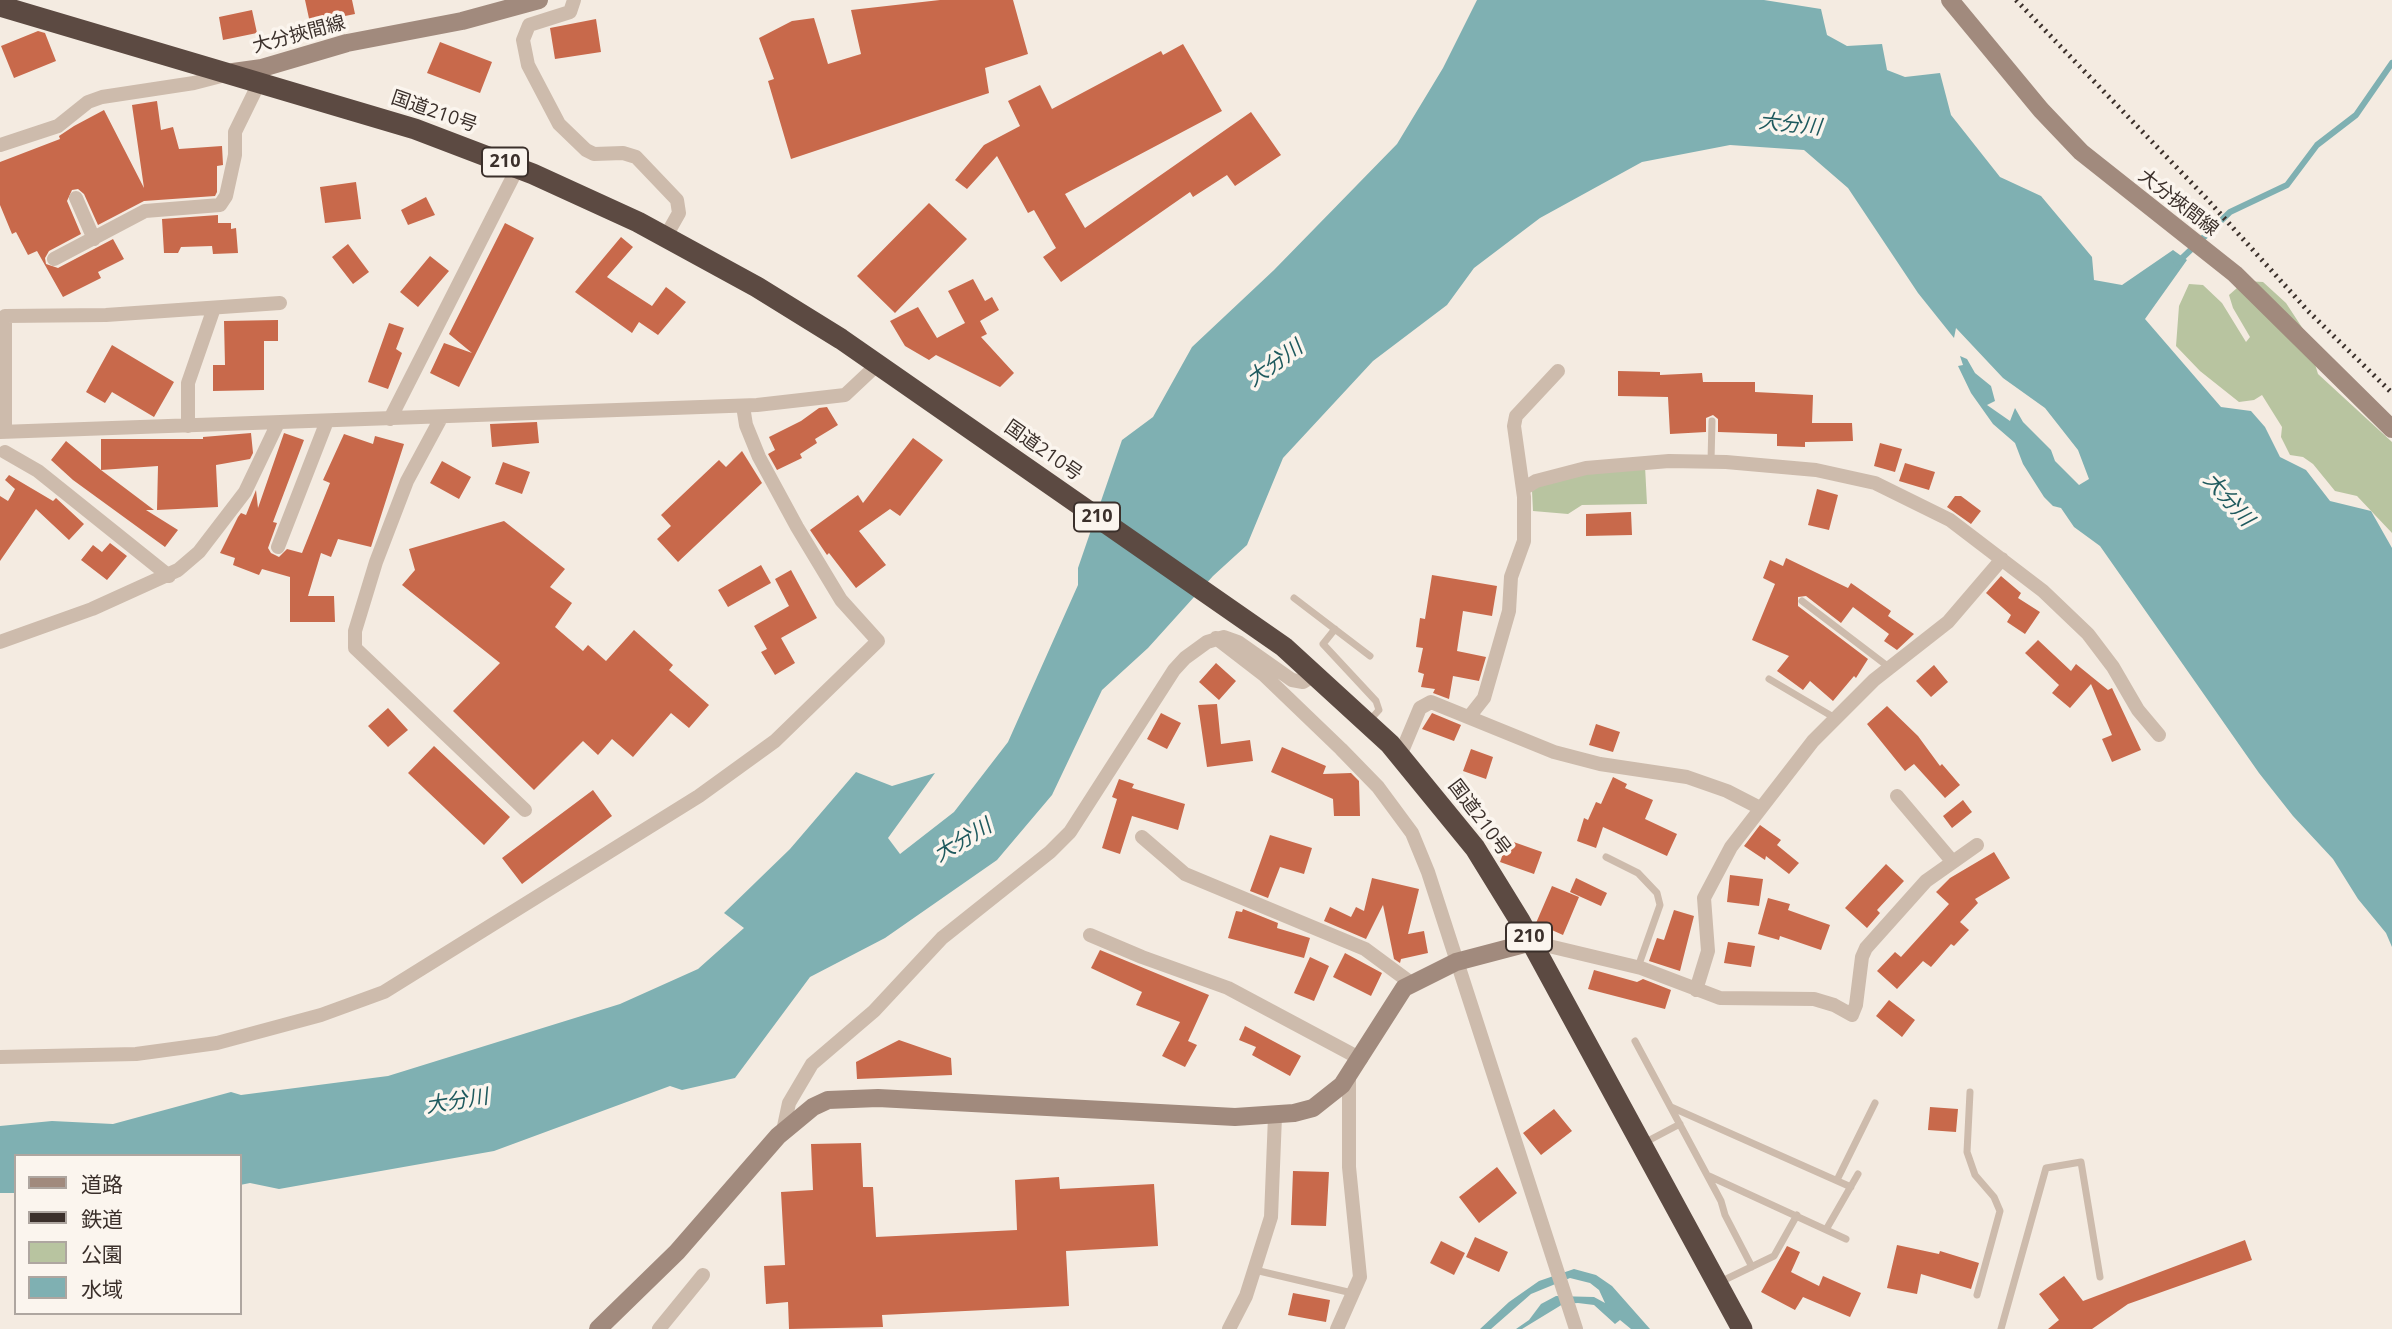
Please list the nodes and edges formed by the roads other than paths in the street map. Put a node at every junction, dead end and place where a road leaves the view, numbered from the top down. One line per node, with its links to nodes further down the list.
1 (538, 0): 5 (street, 大分挾間線)
2 (574, 0): 10 (street)
3 (1950, 0): 24 (street, 大分挾間線)
4 (0, 6): 5 (highway, 国道210号 / 210)
5 (233, 72): 6 (highway, 国道210号 / 210); 7 (street)
6 (261, 81): 8 (highway, 国道210号 / 210); 11 (street)
7 (0, 145)
8 (518, 167): 10 (highway, 国道210号 / 210); 19 (street)
9 (76, 198): 11 (street)
10 (666, 236): 15 (highway, 国道210号 / 210)
11 (94, 239): 12 (street)
12 (54, 259)
13 (280, 303): 14 (street)
14 (214, 308): 23 (street); 25 (street)
15 (878, 364): 17 (street); 39 (highway, 国道210号 / 210)
16 (1558, 371): 28 (street)
17 (743, 406): 18 (street); 60 (street)
18 (441, 418): 19 (street); 48 (street)
19 (390, 419): 20 (street)
20 (327, 421): 22 (street); 29 (street)
21 (1712, 421): 27 (lane)
22 (278, 423): 23 (street); 31 (street)
23 (188, 426): 25 (street)
24 (2392, 429)
25 (6, 432): 26 (street)
26 (3, 457): 31 (street)
27 (1711, 461): 28 (street); 30 (street)
28 (1523, 489): 41 (street)
29 (278, 547)
30 (2002, 559): 38 (street); 44 (street)
31 (169, 576): 36 (street)
32 (1294, 598): 34 (lane)
33 (1802, 601): 38 (lane)
34 (1335, 629): 37 (lane); 43 (lane)
35 (1216, 638): 39 (street); 55 (street); 68 (street)
36 (0, 642)
37 (1370, 656)
38 (1890, 668): 42 (street)
39 (1316, 674): 43 (highway, 国道210号 / 210)
40 (1769, 679): 42 (lane)
41 (1469, 717): 45 (street); 47 (street)
42 (1835, 719): 47 (street)
43 (1368, 722): 45 (highway, 国道210号 / 210)
44 (2159, 735)
45 (1400, 756): 54 (highway, 国道210号 / 210)
46 (1897, 796): 52 (street)
47 (1760, 808): 58 (street)
48 (525, 810)
49 (1142, 837): 57 (street)
50 (1977, 845): 52 (street)
51 (1606, 857): 56 (lane)
52 (1952, 861): 58 (street)
53 (1090, 935): 61 (street)
54 (1532, 942): 55 (street); 56 (street); 69 (highway, 国道210号 / 210)
55 (1456, 962): 57 (street); 88 (street)
56 (1638, 967): 58 (street)
57 (1411, 984): 61 (street)
58 (1696, 990)
59 (1635, 1041): 65 (lane)
60 (0, 1057)
61 (1360, 1059): 62 (street)
62 (1349, 1077): 66 (street); 82 (street)
63 (1970, 1092): 83 (lane)
64 (1875, 1103): 72 (lane)
65 (1671, 1107): 67 (lane); 72 (lane)
66 (1275, 1116): 68 (street); 78 (street)
67 (1680, 1125): 69 (lane); 71 (lane)
68 (783, 1131): 84 (street)
69 (1642, 1144): 81 (highway, 国道210号 / 210)
70 (1858, 1174): 73 (lane)
71 (1708, 1176): 74 (lane); 77 (lane)
72 (1837, 1180): 73 (lane)
73 (1851, 1186): 75 (lane)
74 (1797, 1215): 75 (lane); 77 (lane)
75 (1827, 1228): 76 (lane)
76 (1846, 1240)
77 (1752, 1267): 81 (lane)
78 (1254, 1270): 82 (lane); 86 (street)
79 (703, 1275): 85 (street)
80 (2100, 1277): 90 (lane)
81 (1717, 1283): 89 (highway, 国道210号 / 210)
82 (1353, 1293): 87 (street)
83 (1977, 1295)
84 (597, 1329)
85 (659, 1329)
86 (1229, 1329)
87 (1337, 1329)
88 (1576, 1329)
89 (1742, 1329)
90 (2001, 1329)

